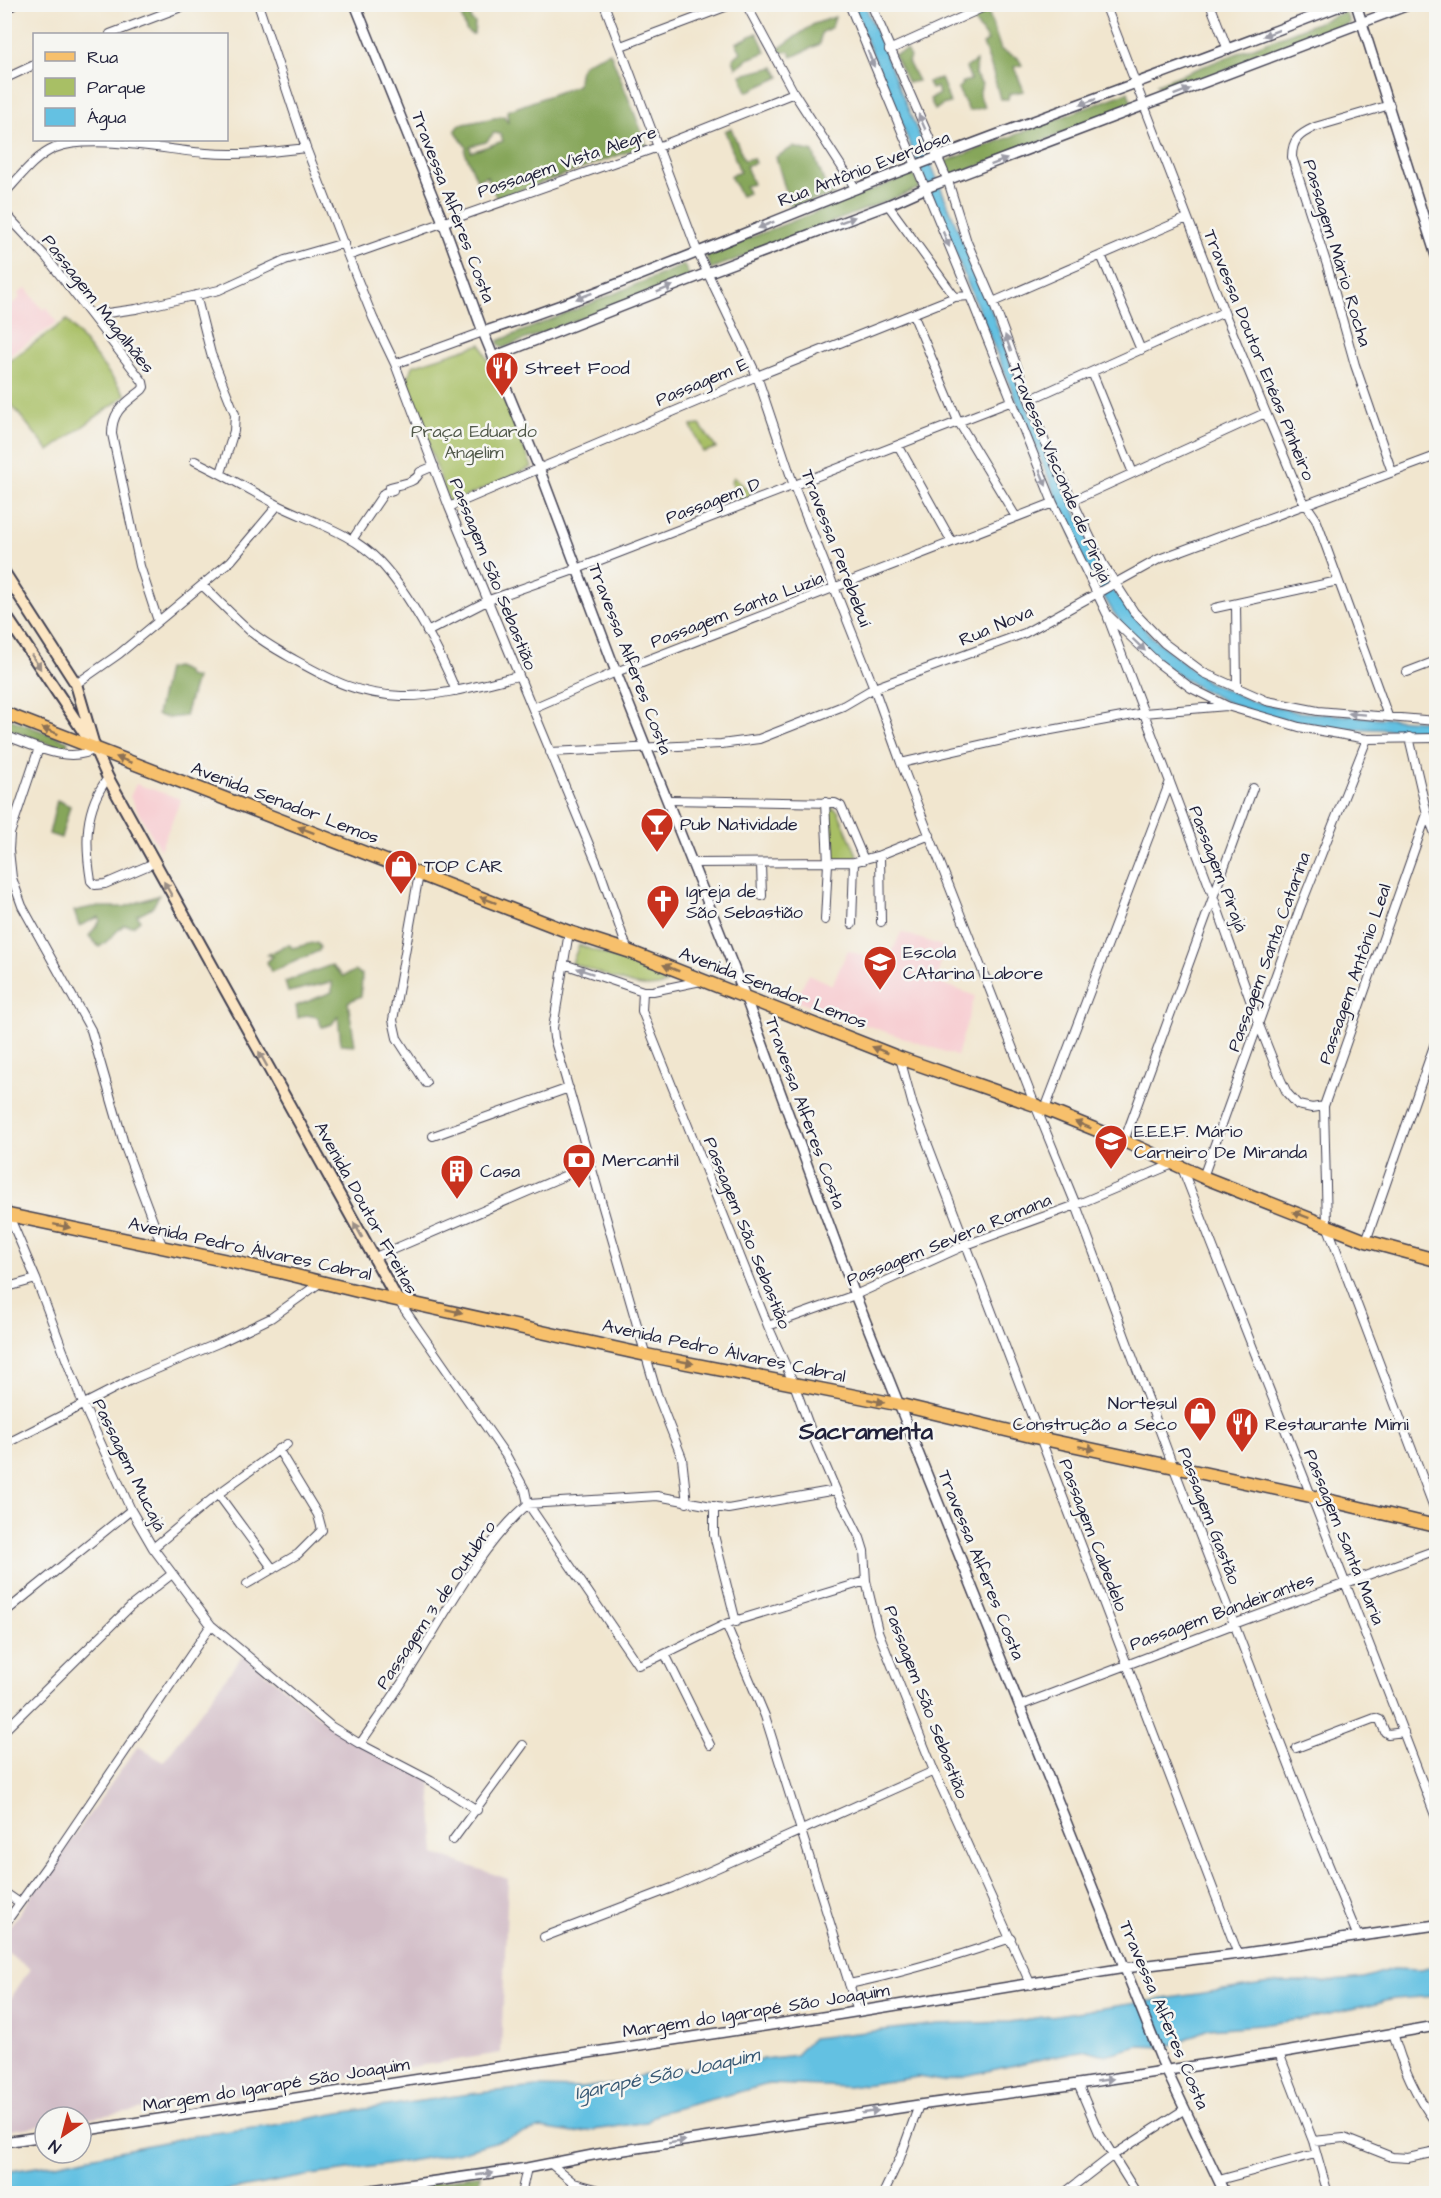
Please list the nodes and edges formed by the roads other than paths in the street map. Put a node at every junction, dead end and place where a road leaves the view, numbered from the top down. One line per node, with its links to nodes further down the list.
1 (12, 4): 16 (main road)
2 (189, 4): 18 (street)
3 (258, 4): 29 (street, Passagem São Sebastião)
4 (355, 4): 39 (street, Travessa Alferes Costa)
5 (604, 4): 19 (street, Travessa Perebebuí)
6 (734, 4): 19 (street)
7 (746, 4): 25 (street)
8 (849, 4): 31 (street, Travessa Visconde de Pirajá, one-way to 31)
9 (871, 4): 21 (street, Travessa Visconde de Pirajá)
10 (991, 4): 21 (street)
11 (1105, 4): 24 (street, Travessa Doutor Enéas Pinheiro)
12 (1209, 4): 20 (street)
13 (1345, 4): 20 (street, Rua Antônio Everdosa, one-way to 20)
14 (1356, 4): 17 (street)
15 (1412, 4): 17 (street)
16 (4, 7)
17 (1363, 24): 26 (street); 27 (street, one-way to 17)
18 (113, 33)
19 (621, 46): 28 (street, Travessa Perebebuí)
20 (1228, 50): 24 (street, Rua Antônio Everdosa)
21 (889, 51): 30 (street, Travessa Visconde de Pirajá, one-way to 21)
22 (33, 65): 23 (street)
23 (4, 79)
24 (1134, 85): 27 (street, Travessa Doutor Enéas Pinheiro); 30 (street, Rua Antônio Everdosa, one-way to 30)
25 (794, 93): 28 (street, Passagem Vista Alegre); 34 (street)
26 (1390, 105): 44 (street); 68 (street, Passagem Mário Rocha)
27 (1143, 107): 32 (street, one-way to 27); 38 (street, Travessa Doutor Enéas Pinheiro)
28 (658, 147): 39 (street, Passagem Vista Alegre); 41 (street, Travessa Perebebuí)
29 (306, 148): 35 (street); 40 (street, Passagem São Sebastião)
30 (937, 159): 31 (street, Rua Antônio Everdosa); 32 (street, Travessa Visconde de Pirajá)
31 (916, 166): 33 (street, Travessa Visconde de Pirajá); 34 (street, Rua Antônio Everdosa)
32 (946, 182): 33 (street); 49 (street, Travessa Visconde de Pirajá)
33 (925, 188): 36 (street); 47 (street, Travessa Visconde de Pirajá, one-way to 47)
34 (855, 189): 41 (street, Rua Antônio Everdosa, one-way to 41)
35 (4, 194)
36 (888, 205): 45 (street, one-way to 36); 48 (street)
37 (4, 212): 52 (street, Passagem Magalhães)
38 (1187, 218): 42 (street); 50 (street, Travessa Doutor Enéas Pinheiro)
39 (443, 222): 43 (street, Passagem Vista Alegre); 53 (street, Travessa Alferes Costa)
40 (344, 243): 43 (street, Passagem São Sebastião); 46 (street)
41 (698, 253): 45 (street, Travessa Perebebuí); 53 (street, Rua Antônio Everdosa, one-way to 53)
42 (1101, 255): 49 (street); 54 (street)
43 (348, 256): 56 (street, Passagem São Sebastião)
44 (1437, 256)
45 (707, 273): 55 (street, one-way to 45); 58 (street, Travessa Perebebuí)
46 (196, 295): 52 (street); 69 (street)
47 (970, 296): 48 (street, Passagem E); 59 (street, Travessa Visconde de Pirajá)
48 (955, 297): 51 (street, Passagem E)
49 (993, 302): 60 (street, Travessa Visconde de Pirajá, one-way to 49)
50 (1224, 312): 54 (street); 61 (street, Travessa Doutor Enéas Pinheiro)
51 (913, 314): 58 (street, Passagem E); 62 (street)
52 (93, 315): 92 (street, Passagem Magalhães)
53 (483, 332): 55 (street, Travessa Alferes Costa); 56 (street, Rua Antônio Everdosa)
54 (1141, 350): 57 (street)
55 (493, 357): 67 (street, Travessa Alferes Costa)
56 (395, 364): 66 (street, Passagem São Sebastião)
57 (1092, 372): 60 (street); 70 (street)
58 (757, 375): 67 (street, Passagem E); 71 (street, Travessa Perebebuí)
59 (1012, 400): 62 (street, Passagem D); 73 (street, Travessa Visconde de Pirajá, one-way to 73)
60 (1029, 400): 72 (street, Travessa Visconde de Pirajá)
61 (1265, 413): 70 (street); 75 (street, Travessa Doutor Enéas Pinheiro)
62 (958, 422): 63 (street, Passagem D); 77 (street)
63 (898, 446): 71 (street, Passagem D); 79 (street)
64 (1437, 456): 68 (street, Rua Nova)
65 (195, 461): 69 (street)
66 (434, 466): 76 (street, Passagem São Sebastião); 78 (street)
67 (538, 468): 76 (street, Passagem E); 80 (street, Travessa Alferes Costa)
68 (1392, 472): 75 (street, Rua Nova)
69 (221, 473): 74 (street)
70 (1134, 473): 72 (street)
71 (794, 486): 80 (street, Passagem D); 85 (street, Travessa Perebebuí)
72 (1072, 501): 83 (street, Travessa Visconde de Pirajá)
73 (1053, 503): 77 (street, Passagem Santa Luzia); 86 (street, Travessa Visconde de Pirajá)
74 (278, 505): 78 (street); 84 (street)
75 (1306, 506): 82 (street, Travessa Doutor Enéas Pinheiro); 83 (street, Rua Nova)
76 (449, 507): 87 (street, Passagem São Sebastião)
77 (1016, 518): 79 (street, Passagem Santa Luzia)
78 (352, 540): 93 (street)
79 (952, 542): 85 (street, Passagem Santa Luzia)
80 (577, 569): 87 (street, Passagem D); 95 (street, Travessa Alferes Costa)
81 (4, 572): 98 (main road, Avenida Doutor Freitas)
82 (1338, 581): 88 (street); 106 (street, Travessa Doutor Enéas Pinheiro)
83 (1113, 584): 86 (street, Rua Nova); 100 (street, Travessa Visconde de Pirajá)
84 (202, 585): 92 (street); 101 (street)
85 (835, 588): 95 (street, Passagem Santa Luzia); 99 (street, Travessa Perebebuí)
86 (1097, 594): 91 (street, Travessa Visconde de Pirajá); 99 (street, Rua Nova)
87 (489, 600): 93 (street, Passagem D); 97 (street, Passagem São Sebastião)
88 (1236, 604): 89 (street); 100 (street)
89 (1215, 608)
90 (4, 613): 114 (main road, Avenida Doutor Freitas, one-way to 114)
91 (1107, 614): 102 (street, Travessa Visconde de Pirajá, one-way to 102); 105 (street, Passagem Pirajá)
92 (158, 621): 98 (street)
93 (427, 632): 101 (street)
94 (1437, 661): 96 (street)
95 (616, 672): 103 (street, Passagem Santa Luzia); 113 (street, Travessa Alferes Costa)
96 (1407, 672)
97 (518, 676): 101 (street); 103 (street, Passagem São Sebastião)
98 (76, 684): 114 (main road, Avenida Doutor Freitas)
99 (874, 688): 113 (street, Rua Nova); 116 (street, Travessa Perebebuí)
100 (1237, 688): 106 (street, Travessa Visconde de Pirajá, one-way to 100)
101 (456, 691)
102 (1227, 706): 105 (street); 111 (street, Travessa Visconde de Pirajá)
103 (533, 708): 115 (street, Passagem São Sebastião)
104 (4, 713): 114 (main road, Avenida Senador Lemos, one-way to 104)
105 (1144, 713): 116 (street); 118 (street, Passagem Pirajá)
106 (1388, 716): 107 (street, Travessa Visconde de Pirajá)
107 (1437, 721)
108 (4, 735): 112 (street)
109 (1409, 737): 110 (street, Travessa Visconde de Pirajá); 111 (street, Travessa Visconde de Pirajá); 122 (street)
110 (1437, 738)
111 (1367, 739): 144 (street, Passagem Santa Catarina)
112 (39, 748): 114 (street); 161 (street)
113 (647, 748): 115 (street, Rua Nova); 120 (street, Travessa Alferes Costa)
114 (95, 749): 117 (main road, Avenida Doutor Freitas); 132 (main road, Avenida Senador Lemos, one-way to 114)
115 (550, 752): 139 (street, Passagem São Sebastião)
116 (901, 763): 123 (street, Travessa Perebebuí)
117 (108, 778): 128 (main road, Avenida Doutor Freitas); 128 (street)
118 (1170, 784): 134 (street, Passagem Pirajá); 150 (street)
119 (1253, 788): 134 (street)
120 (668, 800): 121 (street); 129 (street, Travessa Alferes Costa)
121 (825, 802): 126 (street); 130 (street)
122 (1427, 814): 124 (street); 149 (street, Passagem Antônio Leal)
123 (930, 834): 125 (street); 150 (street, Travessa Perebebuí)
124 (1437, 836)
125 (880, 855): 126 (street); 136 (street)
126 (864, 860): 127 (street)
127 (854, 862): 130 (street); 137 (street)
128 (154, 863): 162 (main road, Avenida Doutor Freitas, one-way to 128)
129 (692, 863): 131 (street); 143 (street, Travessa Alferes Costa)
130 (828, 863): 131 (street); 135 (street)
131 (761, 864): 133 (street)
132 (419, 873): 138 (main road, Avenida Senador Lemos, one-way to 132); 147 (street)
133 (762, 896)
134 (1213, 896): 144 (street, Passagem Pirajá); 152 (street)
135 (825, 920)
136 (881, 922)
137 (852, 924)
138 (569, 932): 139 (main road, Avenida Senador Lemos); 140 (street)
139 (628, 951): 141 (main road, Avenida Senador Lemos, one-way to 139)
140 (564, 964): 142 (street, one-way to 140); 148 (street)
141 (703, 981): 142 (street); 143 (main road, Avenida Senador Lemos)
142 (642, 991): 169 (street, Passagem São Sebastião)
143 (745, 996): 146 (main road, Avenida Senador Lemos, one-way to 143); 167 (street, Travessa Alferes Costa)
144 (1258, 1025): 149 (street, Passagem Pirajá); 155 (street, Passagem Santa Catarina)
145 (1437, 1040): 159 (street)
146 (900, 1058): 150 (main road, Avenida Senador Lemos); 160 (street, Passagem Cabedelo)
147 (426, 1083)
148 (569, 1088): 151 (street); 153 (street)
149 (1324, 1106): 158 (street, Passagem Antônio Leal)
150 (1040, 1107): 152 (main road, Avenida Senador Lemos, one-way to 150); 156 (street, Passagem Gastão)
151 (433, 1136)
152 (1124, 1141): 154 (main road, Avenida Senador Lemos)
153 (592, 1164): 162 (street); 170 (street)
154 (1177, 1166): 155 (main road, Avenida Senador Lemos); 156 (street, Passagem Severa Romana); 181 (street, Passagem Santa Maria)
155 (1203, 1177): 158 (main road, Avenida Senador Lemos, one-way to 155)
156 (1076, 1205): 160 (street, Passagem Severa Romana); 178 (street, Passagem Gastão)
157 (6, 1211): 161 (main road, Avenida Pedro Álvares Cabral, one-way to 161); 164 (street, Passagem Mucajá)
158 (1327, 1226): 159 (main road, Avenida Senador Lemos); 186 (street, Passagem Antônio Leal)
159 (1366, 1241): 163 (main road, Avenida Senador Lemos)
160 (966, 1245): 167 (street, Passagem Severa Romana); 174 (street, Passagem Cabedelo)
161 (163, 1248): 165 (main road, Avenida Pedro Álvares Cabral)
162 (373, 1258): 168 (main road, Avenida Doutor Freitas)
163 (1437, 1260)
164 (36, 1279): 166 (street); 172 (street, Passagem Mucajá)
165 (321, 1282): 168 (main road, Avenida Pedro Álvares Cabral); 172 (street)
166 (4, 1288)
167 (855, 1295): 169 (street, Passagem Severa Romana); 173 (street, Travessa Alferes Costa)
168 (397, 1299): 170 (main road, Avenida Pedro Álvares Cabral, one-way to 170); 183 (street, Avenida Doutor Freitas)
169 (768, 1326): 171 (street, Passagem São Sebastião)
170 (646, 1355): 171 (main road, Avenida Pedro Álvares Cabral, one-way to 171); 182 (street)
171 (794, 1384): 173 (main road, Avenida Pedro Álvares Cabral, one-way to 173); 179 (street, Passagem São Sebastião)
172 (83, 1404): 176 (street); 185 (street, Passagem Mucajá)
173 (900, 1406): 174 (main road, Avenida Pedro Álvares Cabral); 202 (street, Travessa Alferes Costa)
174 (1039, 1438): 178 (main road, Avenida Pedro Álvares Cabral, one-way to 178); 201 (street, Passagem Cabedelo)
175 (287, 1444): 177 (street)
176 (4, 1445)
177 (278, 1449): 180 (street); 190 (street)
178 (1173, 1466): 181 (main road, Avenida Pedro Álvares Cabral); 198 (street, Passagem Gastão)
179 (836, 1490): 184 (street); 192 (street, Passagem São Sebastião)
180 (218, 1494): 188 (street); 190 (street)
181 (1310, 1496): 187 (main road, Avenida Pedro Álvares Cabral); 193 (street, Passagem Santa Maria)
182 (687, 1503): 183 (street); 184 (street)
183 (528, 1504): 200 (street, Avenida Doutor Freitas); 205 (street, Passagem 3 de Outubro)
184 (714, 1506): 196 (street)
185 (131, 1510): 188 (street, Passagem Mucajá); 195 (street)
186 (1437, 1513)
187 (1437, 1526)
188 (153, 1548): 191 (street, Passagem Mucajá)
189 (1437, 1550): 193 (street, Passagem Bandeirantes)
190 (273, 1569): 194 (street)
191 (172, 1574): 199 (street, Passagem Mucajá); 203 (street)
192 (866, 1581): 196 (street); 209 (street, Passagem São Sebastião)
193 (1347, 1582): 198 (street, Passagem Bandeirantes); 204 (street, Passagem Santa Maria)
194 (247, 1584)
195 (4, 1614)
196 (736, 1622): 197 (street)
197 (726, 1624): 200 (street); 212 (street)
198 (1234, 1624): 201 (street, Passagem Bandeirantes); 219 (street, Passagem Gastão)
199 (211, 1625): 205 (street, Passagem Mucajá); 215 (street)
200 (664, 1654): 207 (street)
201 (1127, 1664): 202 (street, Passagem Bandeirantes); 221 (street, Passagem Cabedelo)
202 (1019, 1706): 222 (street, Travessa Alferes Costa)
203 (4, 1731)
204 (1404, 1732): 208 (street); 211 (street, Passagem Santa Maria)
205 (360, 1744): 210 (street, Passagem Mucajá)
206 (523, 1745): 210 (street)
207 (710, 1745)
208 (1296, 1748)
209 (934, 1771): 212 (street); 220 (street, Passagem São Sebastião)
210 (477, 1810): 213 (street)
211 (1437, 1818)
212 (801, 1830): 218 (street); 223 (street)
213 (453, 1840)
214 (4, 1892): 215 (street)
215 (20, 1903): 216 (street)
216 (4, 1925)
217 (1437, 1925): 219 (street, Margem do Igarapé São Joaquim)
218 (544, 1937)
219 (1358, 1937): 221 (street, Margem do Igarapé São Joaquim)
220 (1011, 1938): 223 (street); 224 (street, Passagem São Sebastião)
221 (1238, 1954): 222 (street, Margem do Igarapé São Joaquim)
222 (1127, 1972): 224 (street, Margem do Igarapé São Joaquim); 229 (street, Travessa Alferes Costa)
223 (849, 1984): 225 (street)
224 (1031, 1985): 225 (street, Margem do Igarapé São Joaquim)
225 (858, 2012): 234 (street, Margem do Igarapé São Joaquim)
226 (1437, 2026): 227 (street)
227 (1393, 2032): 228 (street); 233 (street)
228 (1279, 2053): 229 (street); 236 (street)
229 (1164, 2066): 230 (street, one-way to 229); 232 (street, Travessa Alferes Costa)
230 (1078, 2084): 231 (street); 240 (street)
231 (919, 2105): 241 (street, one-way to 231); 247 (street)
232 (1185, 2109): 240 (street); 243 (street, Travessa Alferes Costa)
233 (1437, 2123)
234 (93, 2129)
235 (33, 2138): 237 (street)
236 (1313, 2141): 238 (street); 239 (street)
237 (4, 2142)
238 (1437, 2152)
239 (1315, 2154): 243 (street); 251 (street)
240 (1112, 2156): 248 (street); 249 (street)
241 (551, 2163): 242 (street); 246 (street)
242 (527, 2168): 244 (street, one-way to 242); 245 (street)
243 (1219, 2180): 250 (street, Travessa Alferes Costa)
244 (344, 2193)
245 (521, 2193)
246 (614, 2193)
247 (883, 2193)
248 (1063, 2193)
249 (1137, 2193)
250 (1225, 2193)
251 (1328, 2193)

